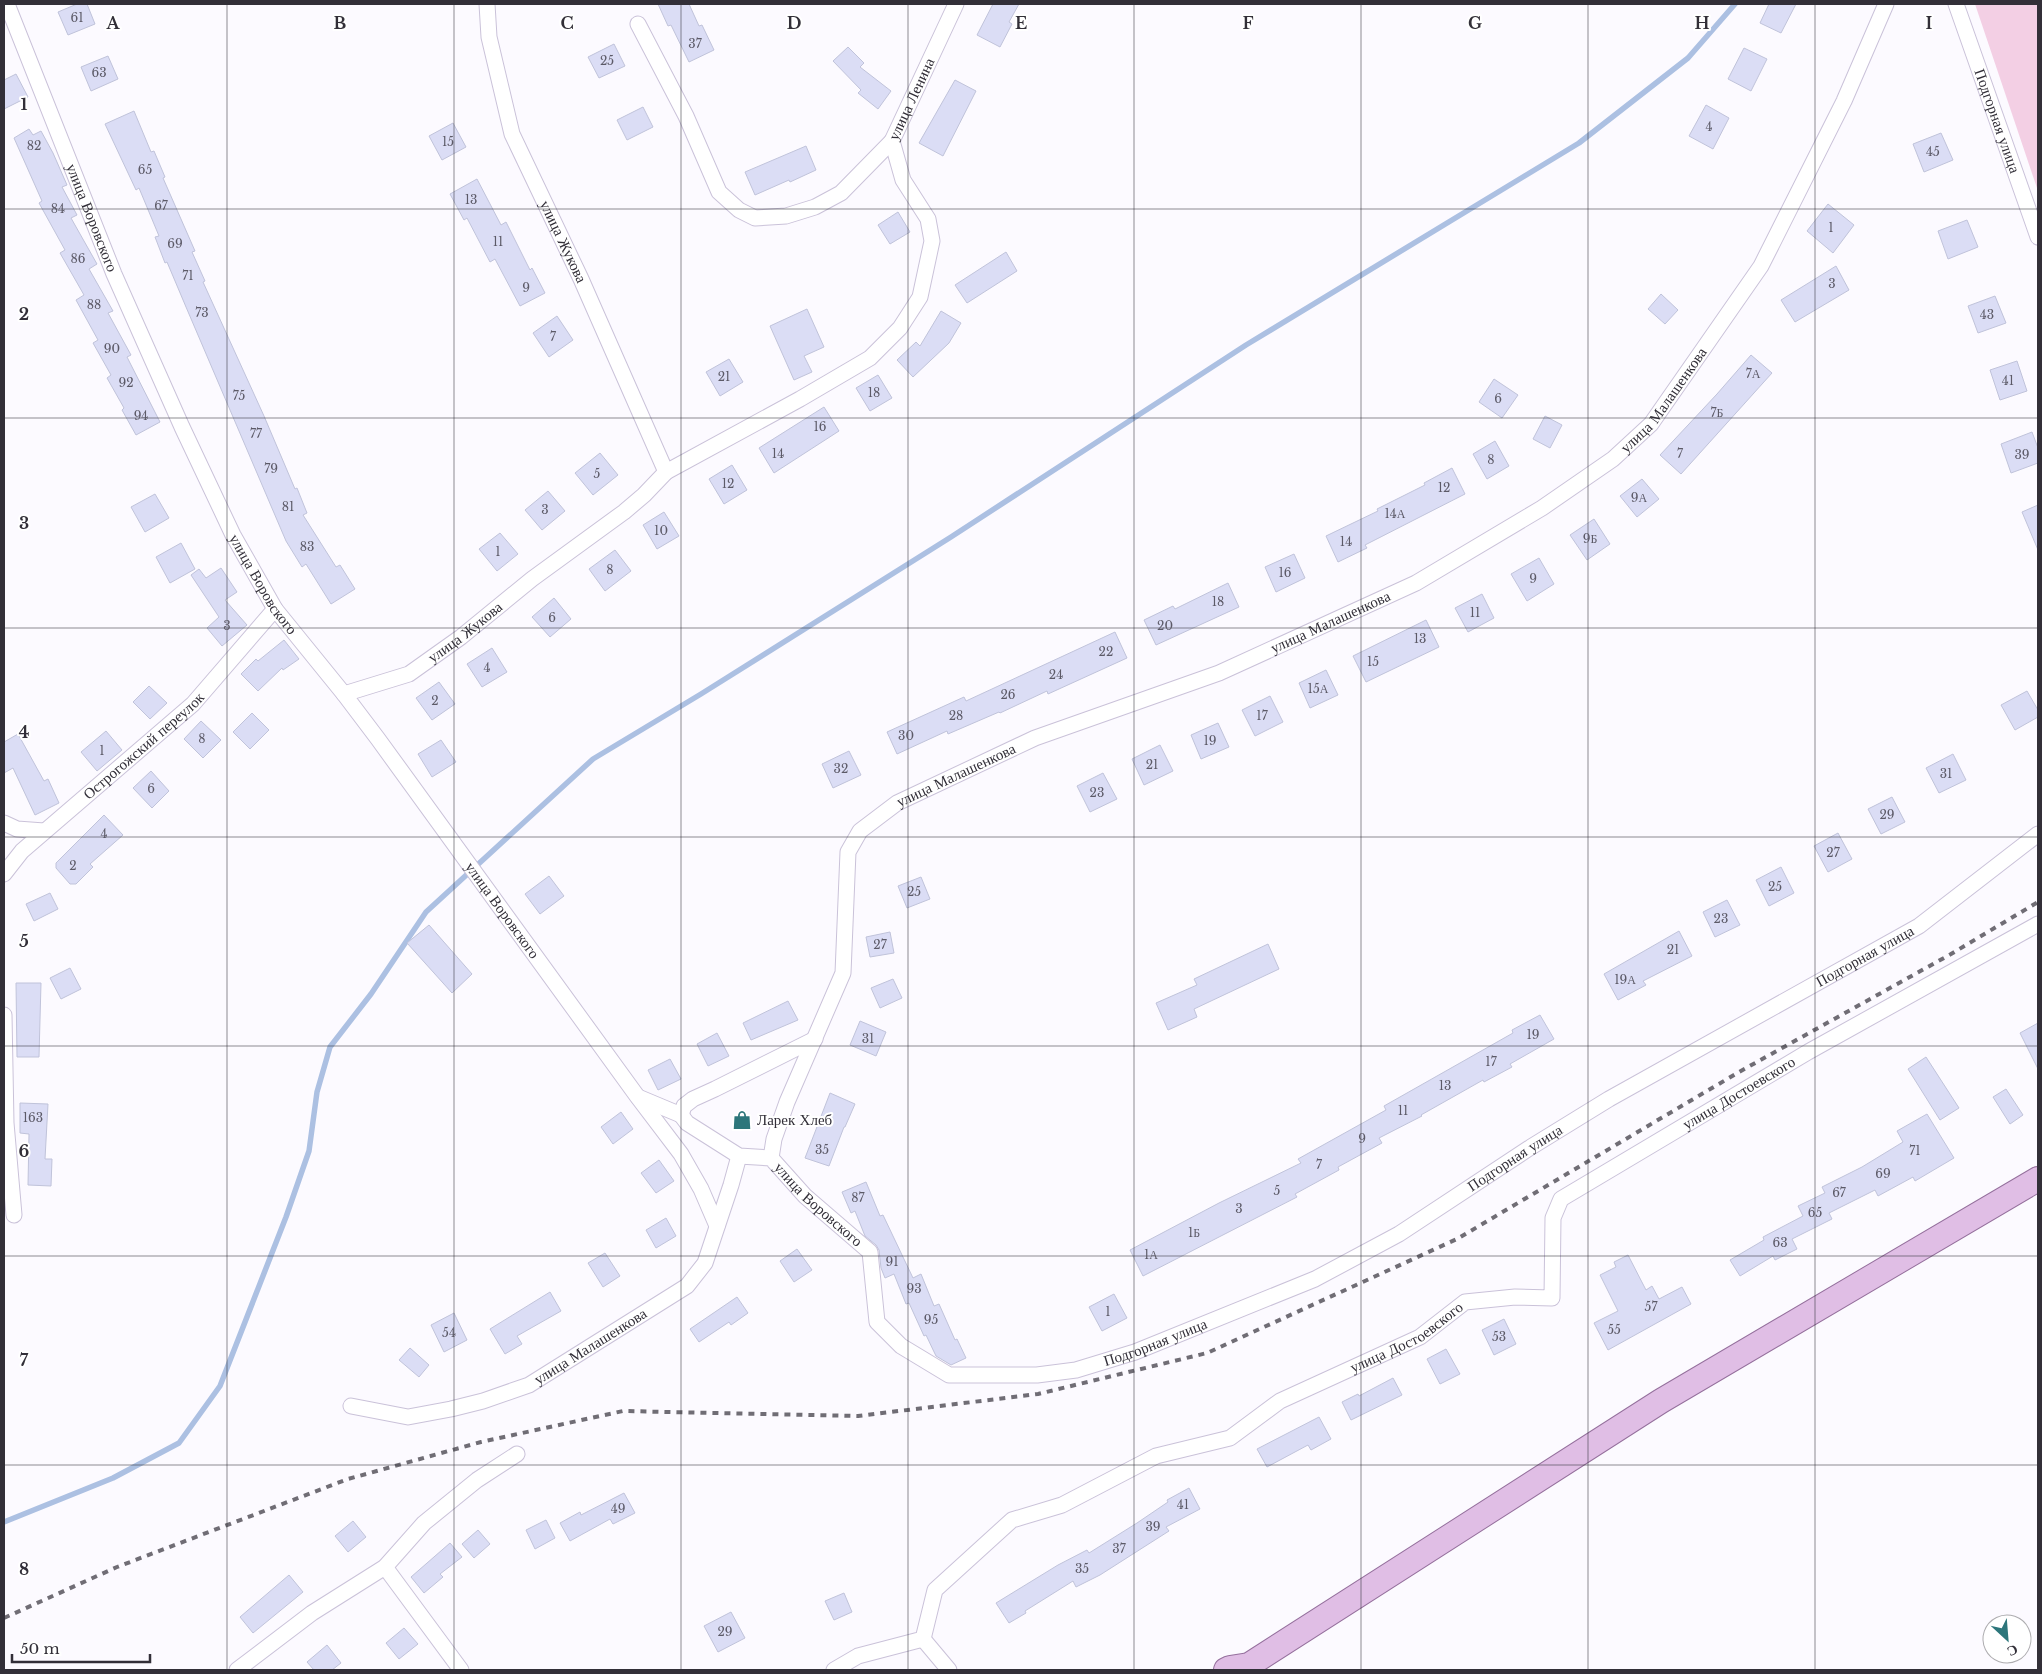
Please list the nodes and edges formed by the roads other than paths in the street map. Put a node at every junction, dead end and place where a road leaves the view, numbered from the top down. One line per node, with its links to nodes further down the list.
1 (7, 4): 11 (street, улица Воровского)
2 (487, 4): 10 (street, улица Жукова)
3 (956, 4): 7 (street, улица Ленина)
4 (1886, 4): 19 (street, улица Малашенкова)
5 (1956, 4): 9 (street, Подгорная улица)
6 (638, 24): 7 (street)
7 (892, 141): 8 (street, улица Ленина)
8 (928, 220): 10 (street, улица Жукова)
9 (2038, 238)
10 (666, 472): 12 (street, улица Жукова)
11 (275, 609): 12 (street, улица Воровского); 14 (street, Острогожский переулок)
12 (344, 694): 20 (street, улица Воровского)
13 (4, 822): 14 (street)
14 (44, 831): 16 (street, Острогожский переулок)
15 (2038, 834): 27 (street, Подгорная улица)
16 (4, 874)
17 (2038, 924): 31 (street, улица Достоевского)
18 (4, 1015): 25 (street)
19 (815, 1039): 21 (street); 23 (street, улица Малашенкова)
20 (637, 1096): 21 (street, улица Воровского); 26 (street, улица Воровского)
21 (681, 1115): 22 (street, улица Воровского)
22 (738, 1156): 23 (street, улица Воровского); 26 (street, улица Малашенкова)
23 (771, 1158): 27 (street, улица Воровского)
24 (2038, 1179): 36 (main road)
25 (14, 1215)
26 (717, 1226): 28 (street, улица Малашенкова)
27 (949, 1375)
28 (351, 1406)
29 (517, 1454): 30 (street)
30 (385, 1567): 32 (street); 33 (street)
31 (924, 1639): 34 (street); 35 (street)
32 (237, 1670)
33 (461, 1670)
34 (834, 1670)
35 (949, 1670)
36 (1226, 1670)

